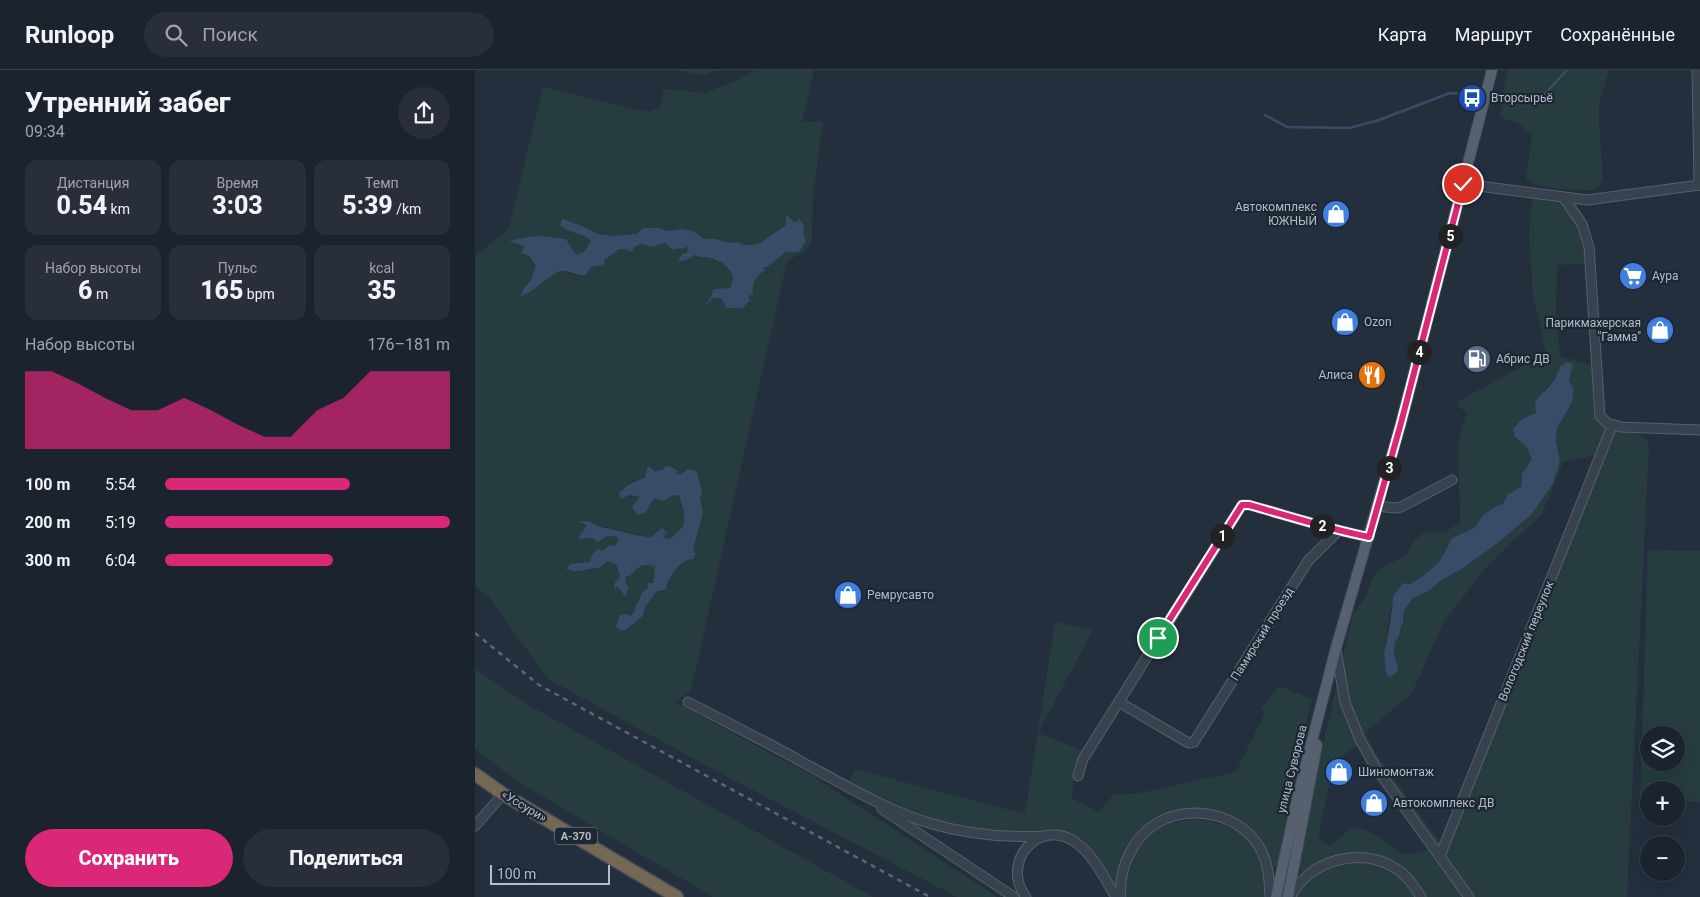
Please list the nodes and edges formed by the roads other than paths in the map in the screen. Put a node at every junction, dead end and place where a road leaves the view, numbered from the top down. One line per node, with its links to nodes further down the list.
1 (1492, 70): 3 (main road, улица Суворова)
2 (1697, 70): 4 (street)
3 (1463, 184): 5 (street); 9 (main road, улица Суворова)
4 (1699, 185): 5 (street)
5 (1563, 197): 6 (street)
6 (1612, 426): 7 (street); 21 (street, Вологодский переулок)
7 (1700, 430)
8 (1452, 480): 9 (street)
9 (1378, 506): 11 (main road, улица Суворова)
10 (1338, 531): 11 (street); 14 (street); 14 (street, Памирский проезд)
11 (1369, 537): 12 (main road, улица Суворова)
12 (1336, 648): 21 (street); 28 (main road, улица Суворова); 29 (main road, улица Суворова)
13 (688, 702): 17 (street)
14 (1119, 702): 16 (street)
15 (475, 774): 18 (highway, «Уссури» / А-370)
16 (1078, 776)
17 (845, 786): 20 (street); 23 (street)
18 (503, 794): 19 (street); 22 (highway, «Уссури» / А-370)
19 (475, 826)
20 (1045, 836): 24 (street); 25 (street)
21 (1439, 856): 31 (street)
22 (677, 897)
23 (1014, 897)
24 (1026, 897)
25 (1116, 897)
26 (1121, 897): 27 (street)
27 (1270, 897)
28 (1276, 897)
29 (1289, 897): 30 (street)
30 (1421, 897)
31 (1469, 897)

